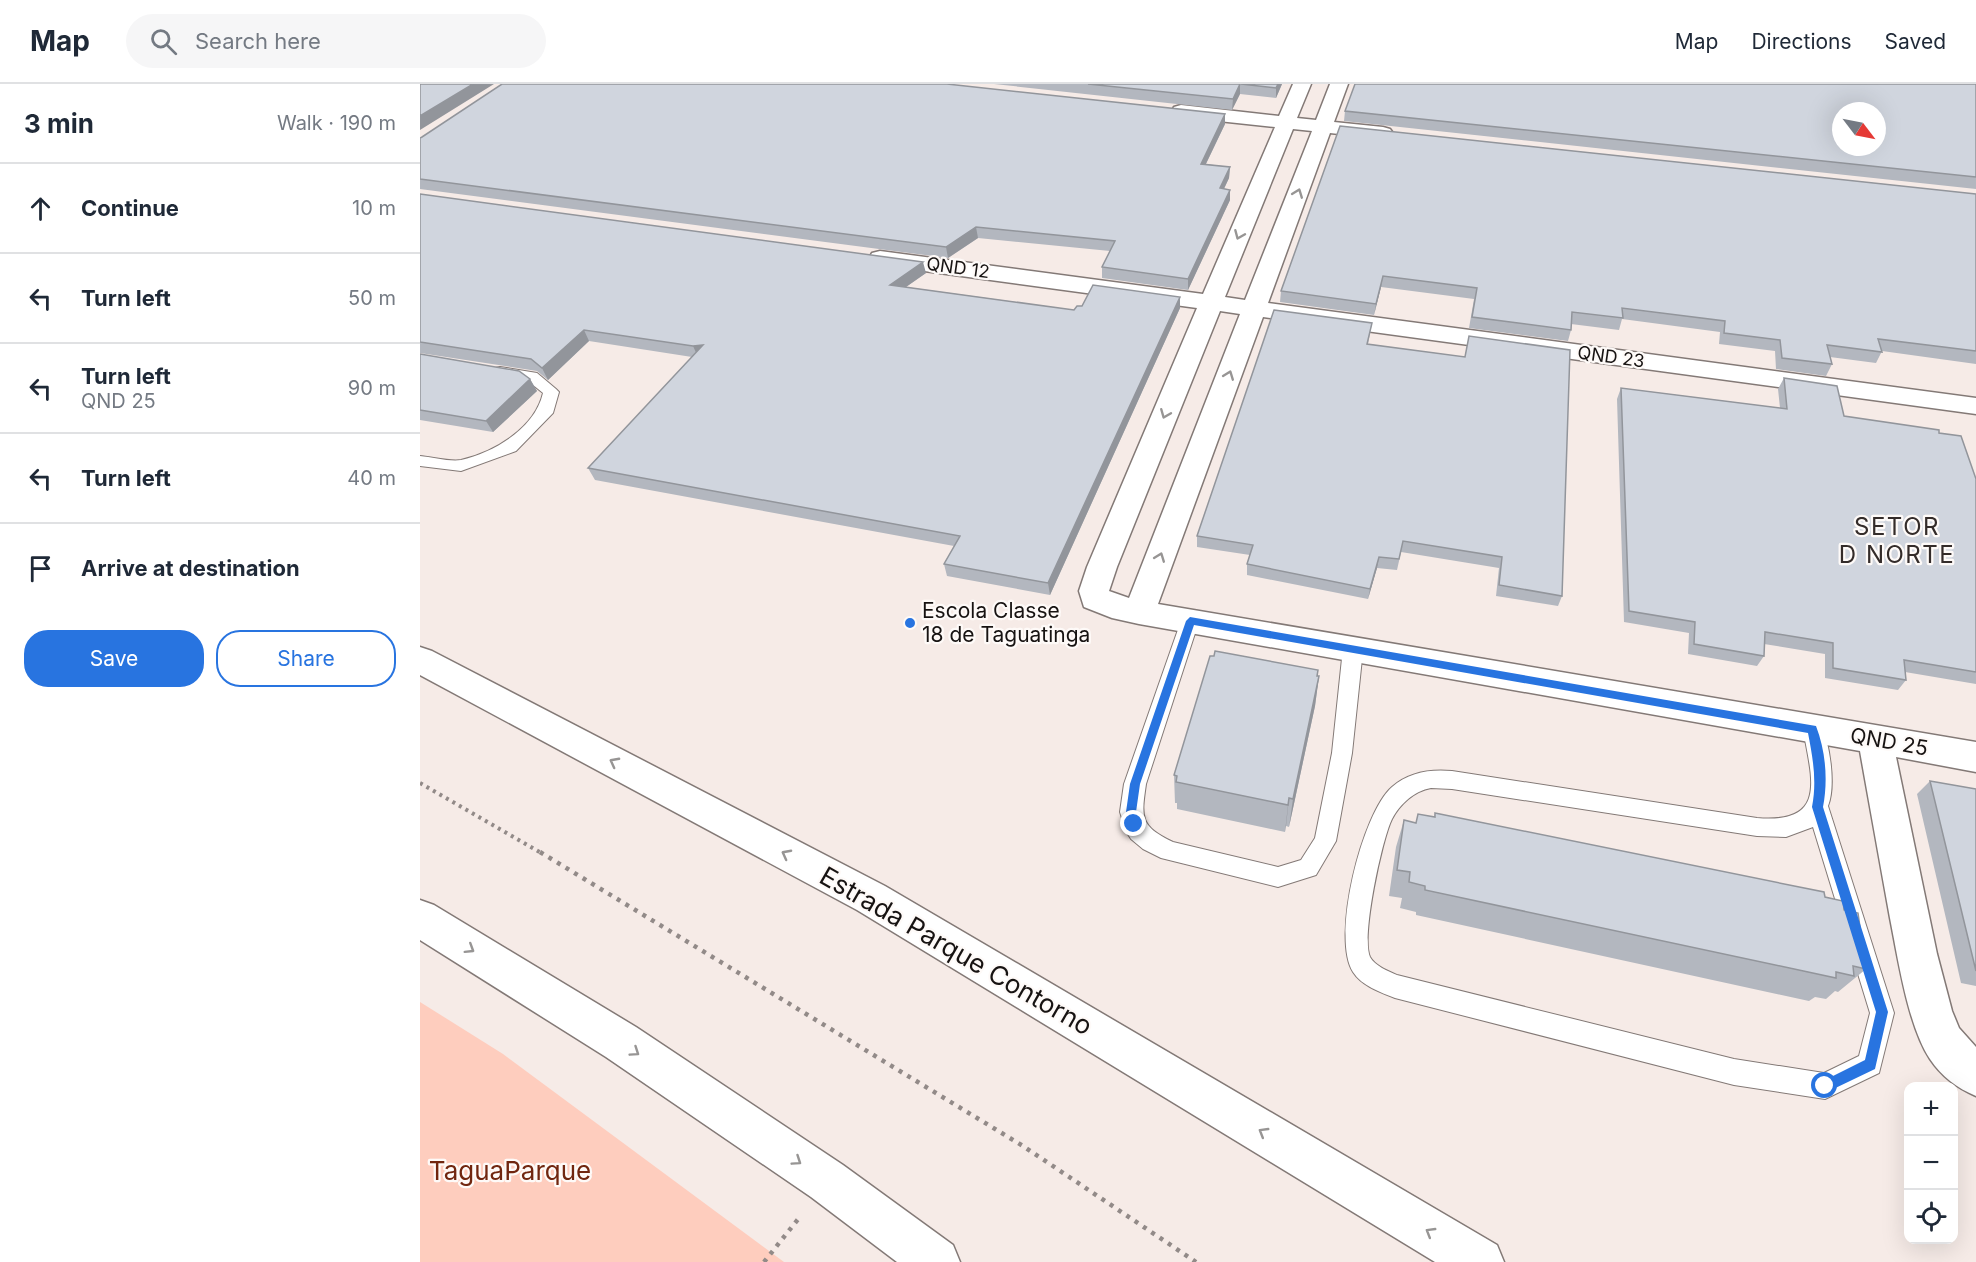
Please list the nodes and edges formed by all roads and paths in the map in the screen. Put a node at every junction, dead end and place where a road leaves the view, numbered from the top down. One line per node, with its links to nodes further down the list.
1 (1302, 84): 4 (main road)
2 (1339, 84): 5 (main road)
3 (1157, 109): 4 (main road)
4 (1286, 123): 5 (main road); 8 (main road, one-way to 8)
5 (1323, 127): 6 (main road); 9 (main road, one-way to 5)
6 (1406, 135)
7 (856, 255): 8 (main road, QND 12)
8 (1210, 302): 9 (main road, QND 23); 13 (main road, QND 25, one-way to 13)
9 (1255, 309): 11 (main road, QND 23); 13 (main road, one-way to 9)
10 (487, 369): 12 (lane)
11 (1976, 406)
12 (420, 462)
13 (1139, 612): 14 (main road, QND 25)
14 (1190, 621): 15 (main road, QND 25); 15 (lane)
15 (1353, 649): 17 (main road, QND 25)
16 (420, 660): 28 (main road, Estrada Parque Contorno, one-way to 16)
17 (1813, 729): 18 (main road, QND 25); 21 (lane)
18 (1875, 740): 19 (main road, QND 25); 23 (main road)
19 (1976, 757)
20 (420, 783): 27 (path)
21 (1818, 807): 21 (lane)
22 (420, 918): 24 (main road, one-way to 24)
23 (1976, 1074)
24 (827, 1181): 25 (path); 26 (main road)
25 (764, 1262)
26 (936, 1262)
27 (1196, 1262)
28 (1480, 1262)

